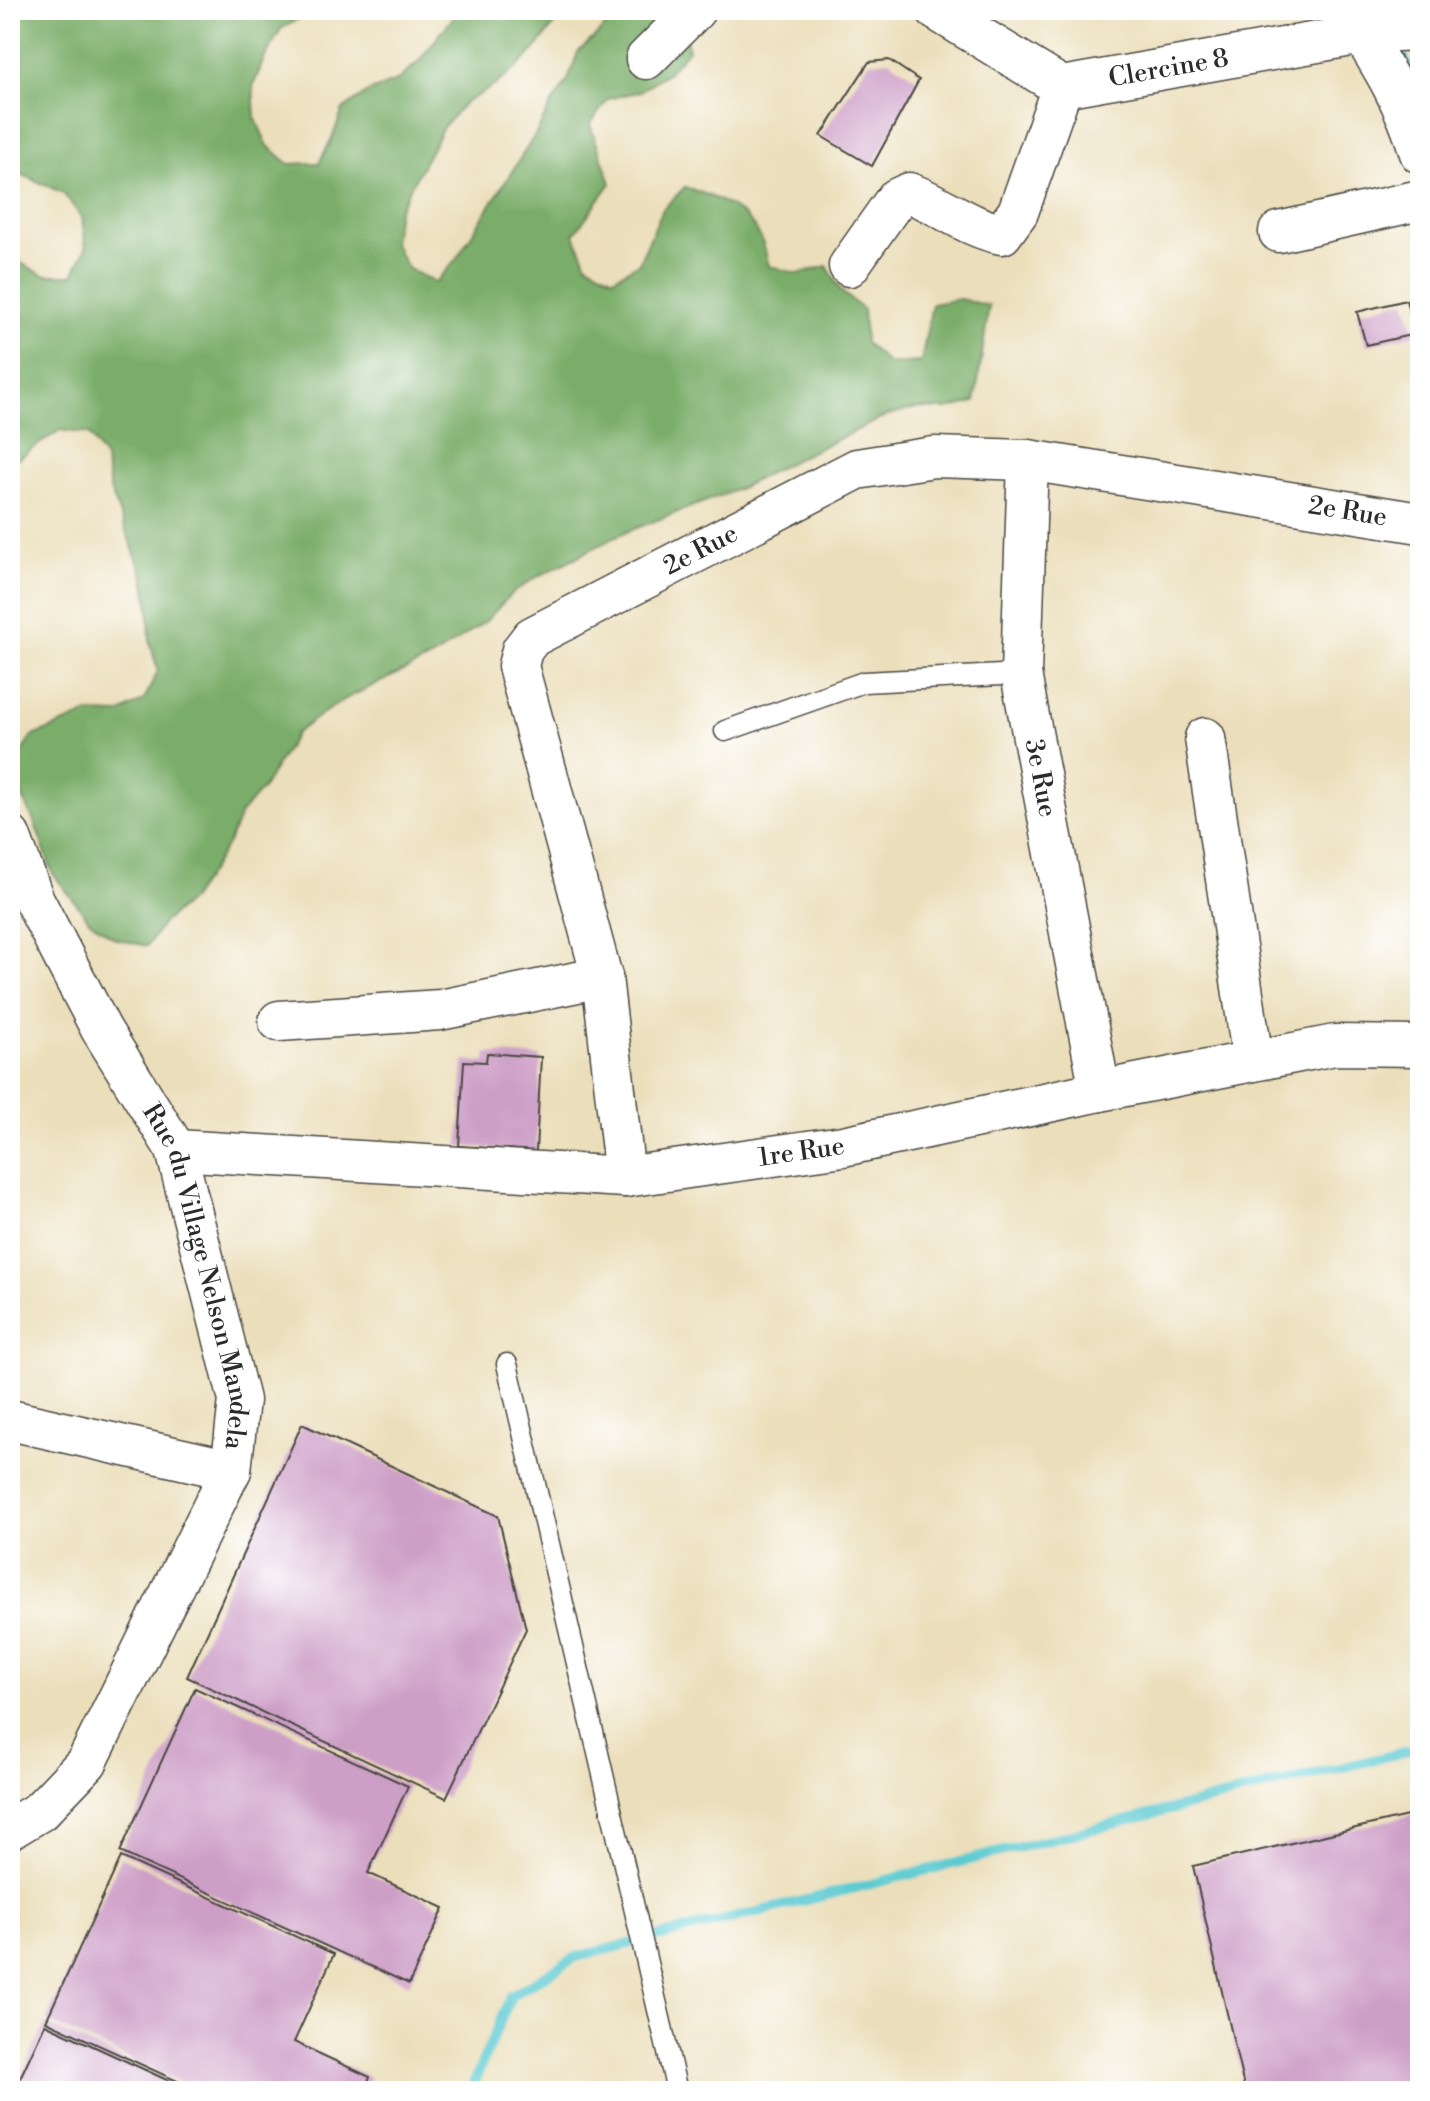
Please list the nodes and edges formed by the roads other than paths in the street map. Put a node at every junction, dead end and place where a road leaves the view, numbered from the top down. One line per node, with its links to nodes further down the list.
1 (695, 10): 4 (street)
2 (936, 10): 5 (street)
3 (1383, 27): 5 (street, Clercine 8); 6 (street)
4 (646, 59)
5 (1062, 87): 9 (street)
6 (1420, 153)
7 (1420, 200): 8 (street)
8 (1279, 232)
9 (849, 266)
10 (1028, 460): 11 (street, 2e Rue); 12 (street, 3e Rue); 16 (street, 2e Rue)
11 (1420, 523)
12 (1021, 674): 13 (lane); 20 (street, 3e Rue)
13 (725, 731)
14 (1205, 738): 19 (street)
15 (10, 836): 21 (street, Rue du Village Nelson Mandela)
16 (602, 977): 17 (street); 22 (street, 2e Rue)
17 (279, 1021)
18 (1420, 1046): 19 (street, 1re Rue)
19 (1253, 1061): 20 (street, 1re Rue)
20 (1100, 1091): 22 (street, 1re Rue)
21 (176, 1150): 22 (street, 1re Rue); 25 (street, Rue du Village Nelson Mandela)
22 (625, 1177)
23 (507, 1364): 27 (lane)
24 (10, 1420): 25 (street)
25 (231, 1470): 26 (street, Rue du Village Nelson Mandela)
26 (10, 1829)
27 (677, 2091)

